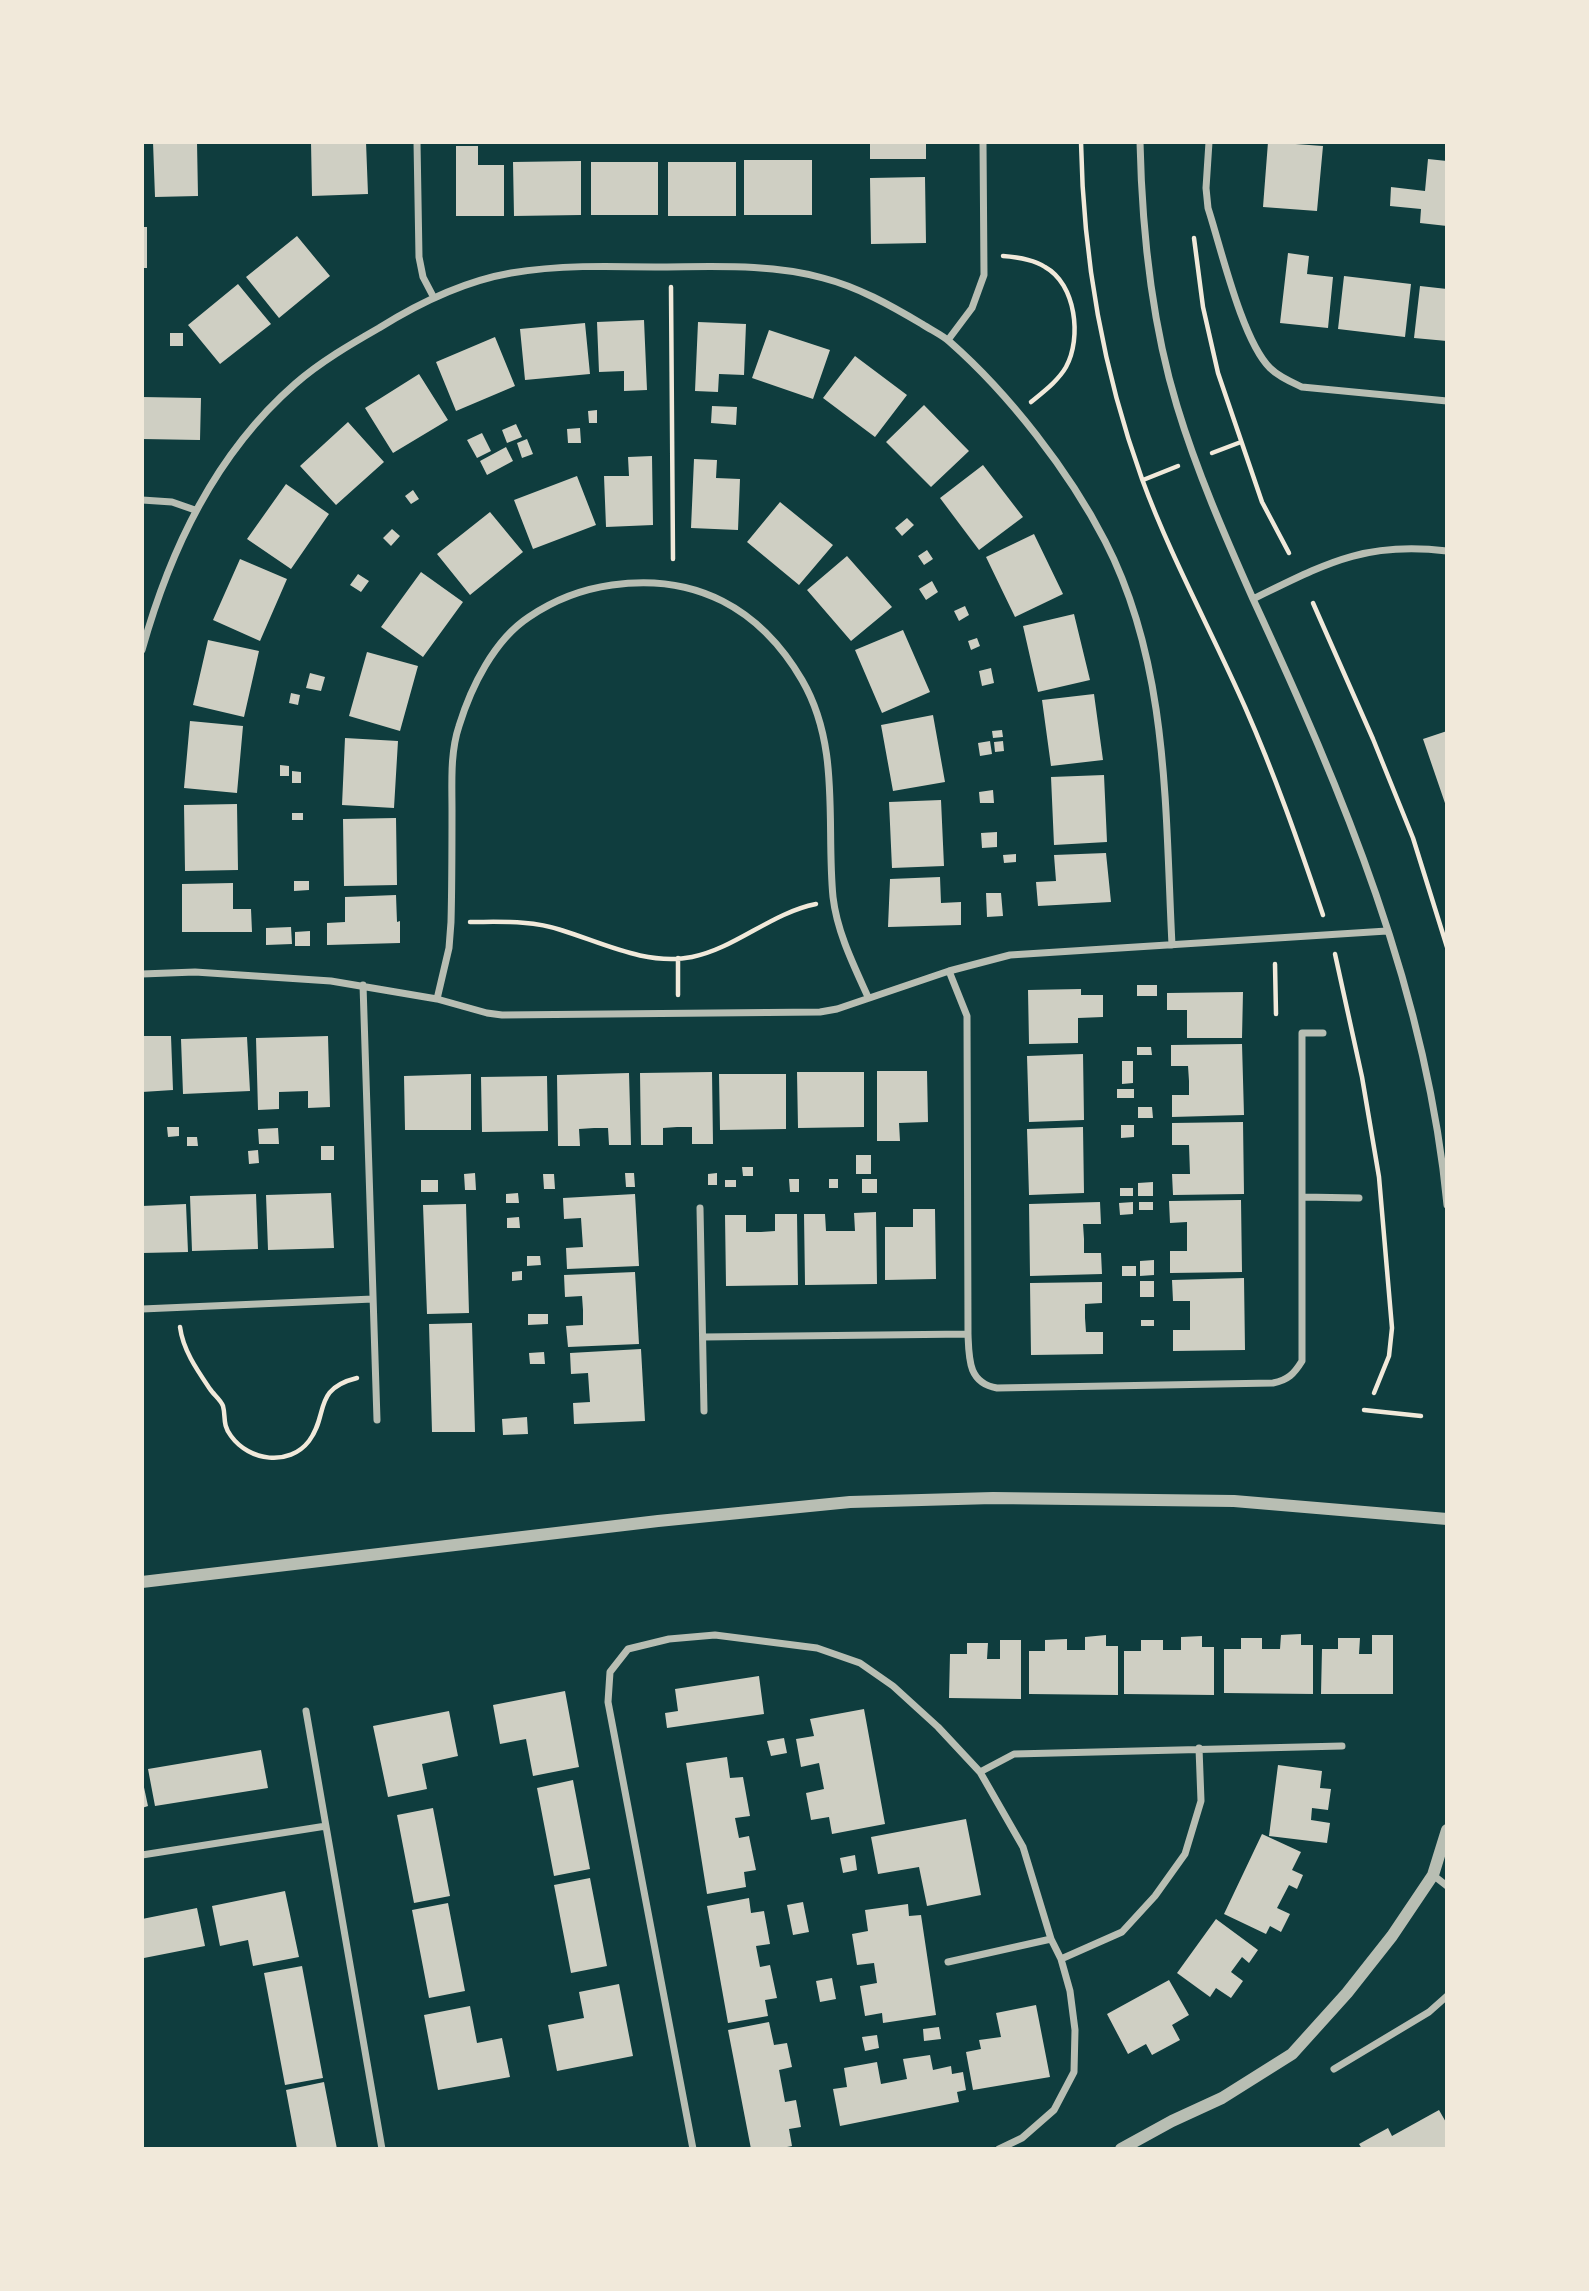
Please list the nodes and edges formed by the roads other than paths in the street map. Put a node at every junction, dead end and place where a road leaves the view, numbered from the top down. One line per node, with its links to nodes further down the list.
1 (417, 142): 5 (street)
2 (983, 142): 6 (street)
3 (1140, 142): 11 (street)
4 (1209, 142): 7 (street)
5 (434, 298): 6 (street); 9 (street)
6 (948, 340): 14 (street)
7 (1447, 401)
8 (142, 500): 9 (street)
9 (195, 510): 12 (street)
10 (1447, 551): 11 (street)
11 (1253, 599): 13 (street)
12 (142, 650)
13 (1387, 931): 14 (street); 23 (street)
14 (1172, 945): 15 (street)
15 (949, 971): 18 (street); 27 (street)
16 (142, 974): 17 (street)
17 (363, 985): 19 (street); 25 (street)
18 (868, 997): 19 (street); 19 (street)
19 (437, 999)
20 (1323, 1033): 21 (street)
21 (1302, 1197): 22 (street); 27 (street)
22 (1359, 1198)
23 (1447, 1205)
24 (700, 1208): 28 (street)
25 (373, 1299): 26 (street); 30 (street)
26 (142, 1309)
27 (968, 1334): 28 (street)
28 (703, 1337): 29 (street)
29 (704, 1411)
30 (377, 1420)
31 (1447, 1519): 32 (street)
32 (142, 1582)
33 (306, 1711): 37 (street)
34 (1342, 1746): 35 (street)
35 (1199, 1748): 36 (street); 43 (street)
36 (980, 1772): 42 (street); 48 (street)
37 (326, 1826): 39 (street); 47 (street)
38 (1447, 1830): 40 (street)
39 (142, 1855)
40 (1433, 1875): 41 (street); 50 (street)
41 (1447, 1886)
42 (1051, 1939): 43 (street); 44 (street)
43 (1061, 1959): 49 (street)
44 (948, 1962)
45 (1447, 1996): 46 (street)
46 (1334, 2069)
47 (383, 2149)
48 (693, 2149)
49 (999, 2149)
50 (1121, 2149)

